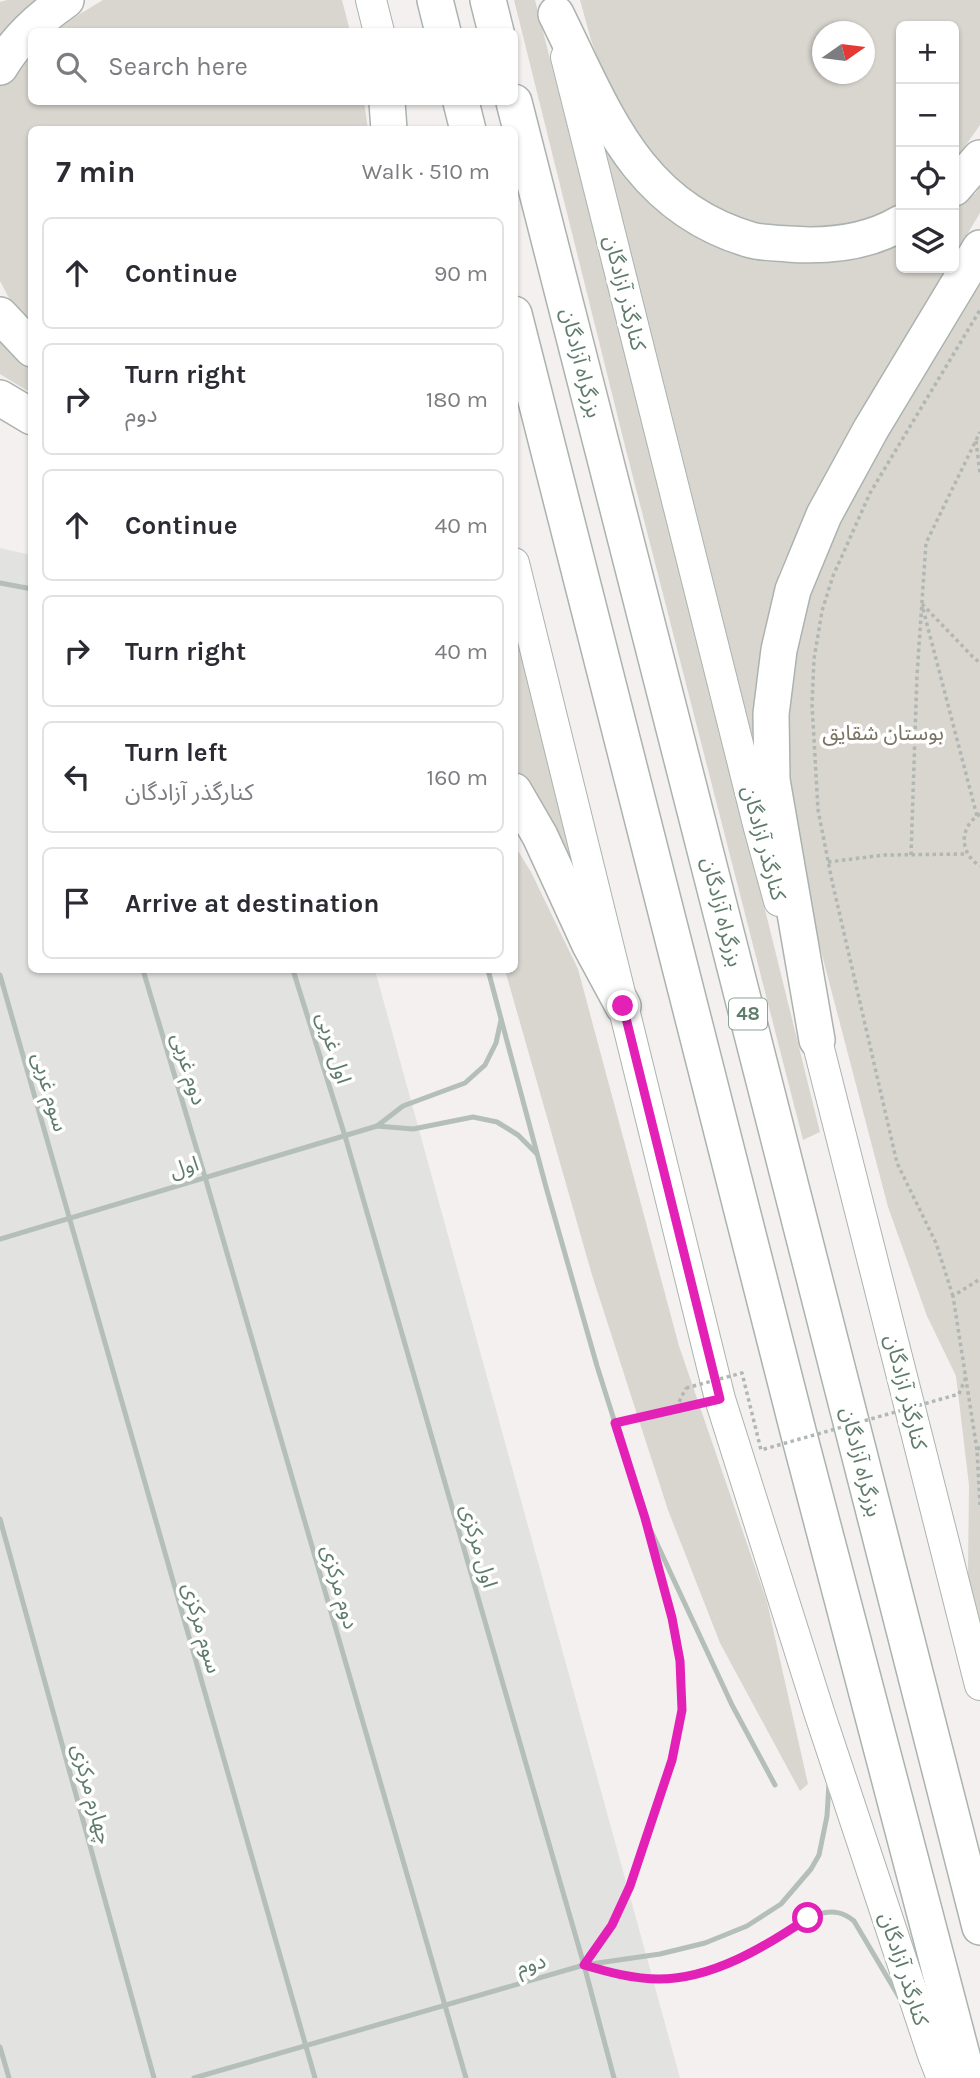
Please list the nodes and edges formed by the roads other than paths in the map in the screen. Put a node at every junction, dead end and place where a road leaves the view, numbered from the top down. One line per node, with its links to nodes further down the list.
1 (66, 0): 6 (highway)
2 (371, 0): 7 (main road)
3 (435, 0): 8 (highway)
4 (488, 0): 9 (highway)
5 (554, 7): 21 (highway); 38 (main road, کنارگذر آزادگان)
6 (32, 28)
7 (378, 28)
8 (442, 28)
9 (495, 28)
10 (28, 33): 11 (highway)
11 (0, 67)
12 (387, 105): 16 (highway)
13 (399, 105): 17 (main road)
14 (462, 105): 18 (highway)
15 (515, 105): 52 (highway, بزرگراه آزادگان / 48)
16 (389, 126)
17 (405, 126)
18 (467, 126)
19 (980, 158): 20 (highway)
20 (959, 182)
21 (896, 226)
22 (980, 248): 38 (highway)
23 (0, 315): 25 (highway)
24 (518, 330): 66 (highway)
25 (28, 345)
26 (0, 398): 27 (highway)
27 (28, 415)
28 (518, 579): 36 (main road, کنارگذر آزادگان)
29 (0, 583): 30 (lane)
30 (28, 589)
31 (518, 798): 36 (highway)
32 (144, 973): 42 (lane, دوم غربی)
33 (294, 973): 40 (lane, اول غربی)
34 (489, 973): 37 (lane)
35 (0, 975): 43 (lane, سوم غربی)
36 (623, 1006): 48 (main road, کنارگذر آزادگان)
37 (502, 1017): 39 (lane, اول); 41 (lane)
38 (817, 1040): 47 (main road, کنارگذر آزادگان)
39 (377, 1126): 40 (lane, اول); 41 (lane, اول)
40 (345, 1136): 42 (lane, اول); 53 (lane, اول مرکزی)
41 (537, 1153): 45 (lane)
42 (205, 1177): 43 (lane, اول); 54 (lane, دوم مرکزی)
43 (69, 1218): 44 (lane, اول); 57 (lane, سوم مرکزی)
44 (0, 1239)
45 (645, 1518): 51 (lane); 53 (lane)
46 (0, 1519): 61 (lane, چهارم مرکزی)
47 (980, 1685)
48 (820, 1714): 49 (lane); 59 (main road, کنارگذر آزادگان)
49 (829, 1767)
50 (829, 1777): 53 (lane, دوم)
51 (775, 1785)
52 (980, 1927)
53 (584, 1965): 54 (lane, دوم); 55 (lane); 65 (lane, اول مرکزی)
54 (445, 2005): 57 (lane, دوم); 64 (lane, دوم مرکزی)
55 (905, 2007)
56 (912, 2019): 59 (lane)
57 (305, 2046): 62 (lane, دوم); 63 (lane, سوم مرکزی)
58 (0, 2048): 60 (lane)
59 (937, 2066)
60 (9, 2078)
61 (154, 2078)
62 (194, 2078)
63 (314, 2078)
64 (466, 2078)
65 (614, 2078)
66 (968, 2078)

